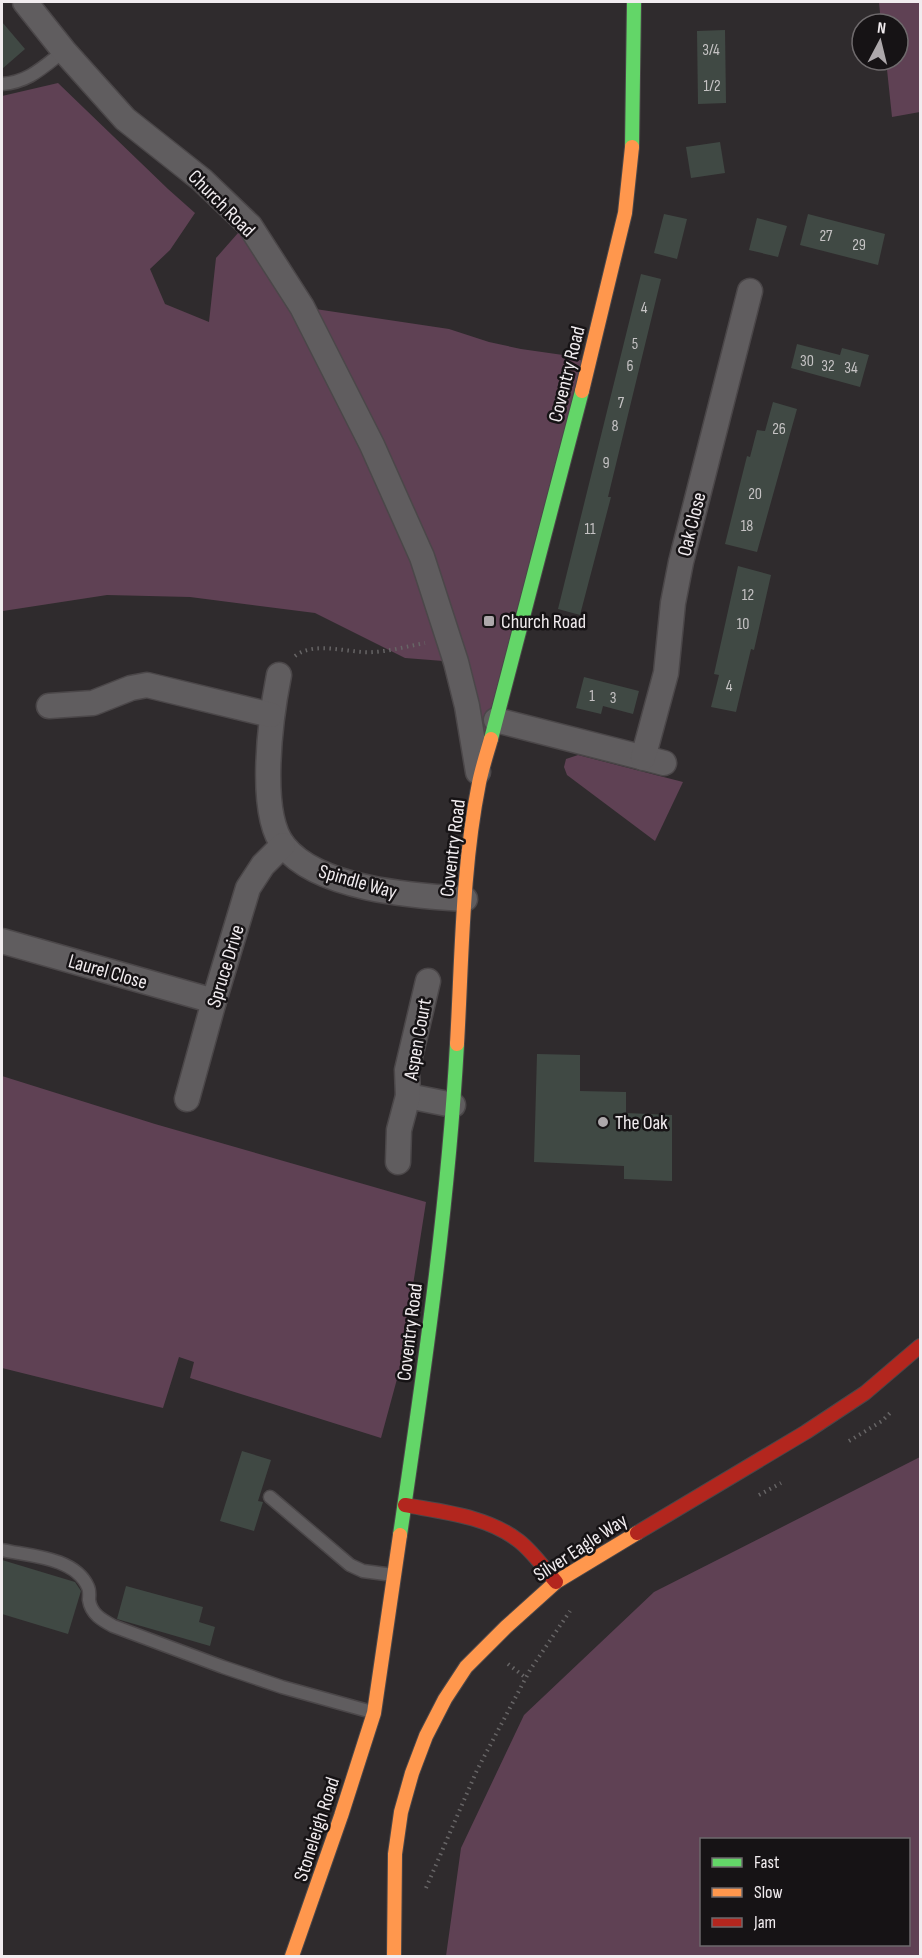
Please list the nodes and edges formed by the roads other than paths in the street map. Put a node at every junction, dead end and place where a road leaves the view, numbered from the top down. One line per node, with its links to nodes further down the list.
1 (25, 2): 3 (street, Church Road)
2 (634, 2): 9 (street, Coventry Road)
3 (64, 51): 4 (lane); 10 (street, Church Road)
4 (2, 84)
5 (750, 291): 9 (street, Oak Close)
6 (279, 675): 8 (street, Spindle Way)
7 (49, 706): 8 (street)
8 (271, 715): 11 (street, Spindle Way)
9 (496, 720): 10 (street, Coventry Road)
10 (479, 783): 12 (street, Coventry Road)
11 (283, 845): 12 (street, Spindle Way); 15 (street, Spruce Drive)
12 (465, 899): 18 (street, Coventry Road)
13 (2, 941): 15 (street, Laurel Close)
14 (428, 981): 16 (street, Aspen Court)
15 (214, 1001): 17 (street, Spruce Drive)
16 (408, 1096): 18 (street, Aspen Court); 19 (street, Aspen Court)
17 (187, 1099)
18 (453, 1106): 22 (street, Coventry Road)
19 (398, 1162)
20 (921, 1346): 25 (street, Silver Eagle Way)
21 (270, 1497): 24 (lane)
22 (405, 1505): 24 (street, Coventry Road); 25 (street)
23 (2, 1550): 26 (lane)
24 (394, 1575): 26 (street, Coventry Road)
25 (556, 1582): 28 (street, Silver Eagle Way)
26 (374, 1713): 27 (street, Stoneleigh Road)
27 (292, 1956)
28 (394, 1956)

